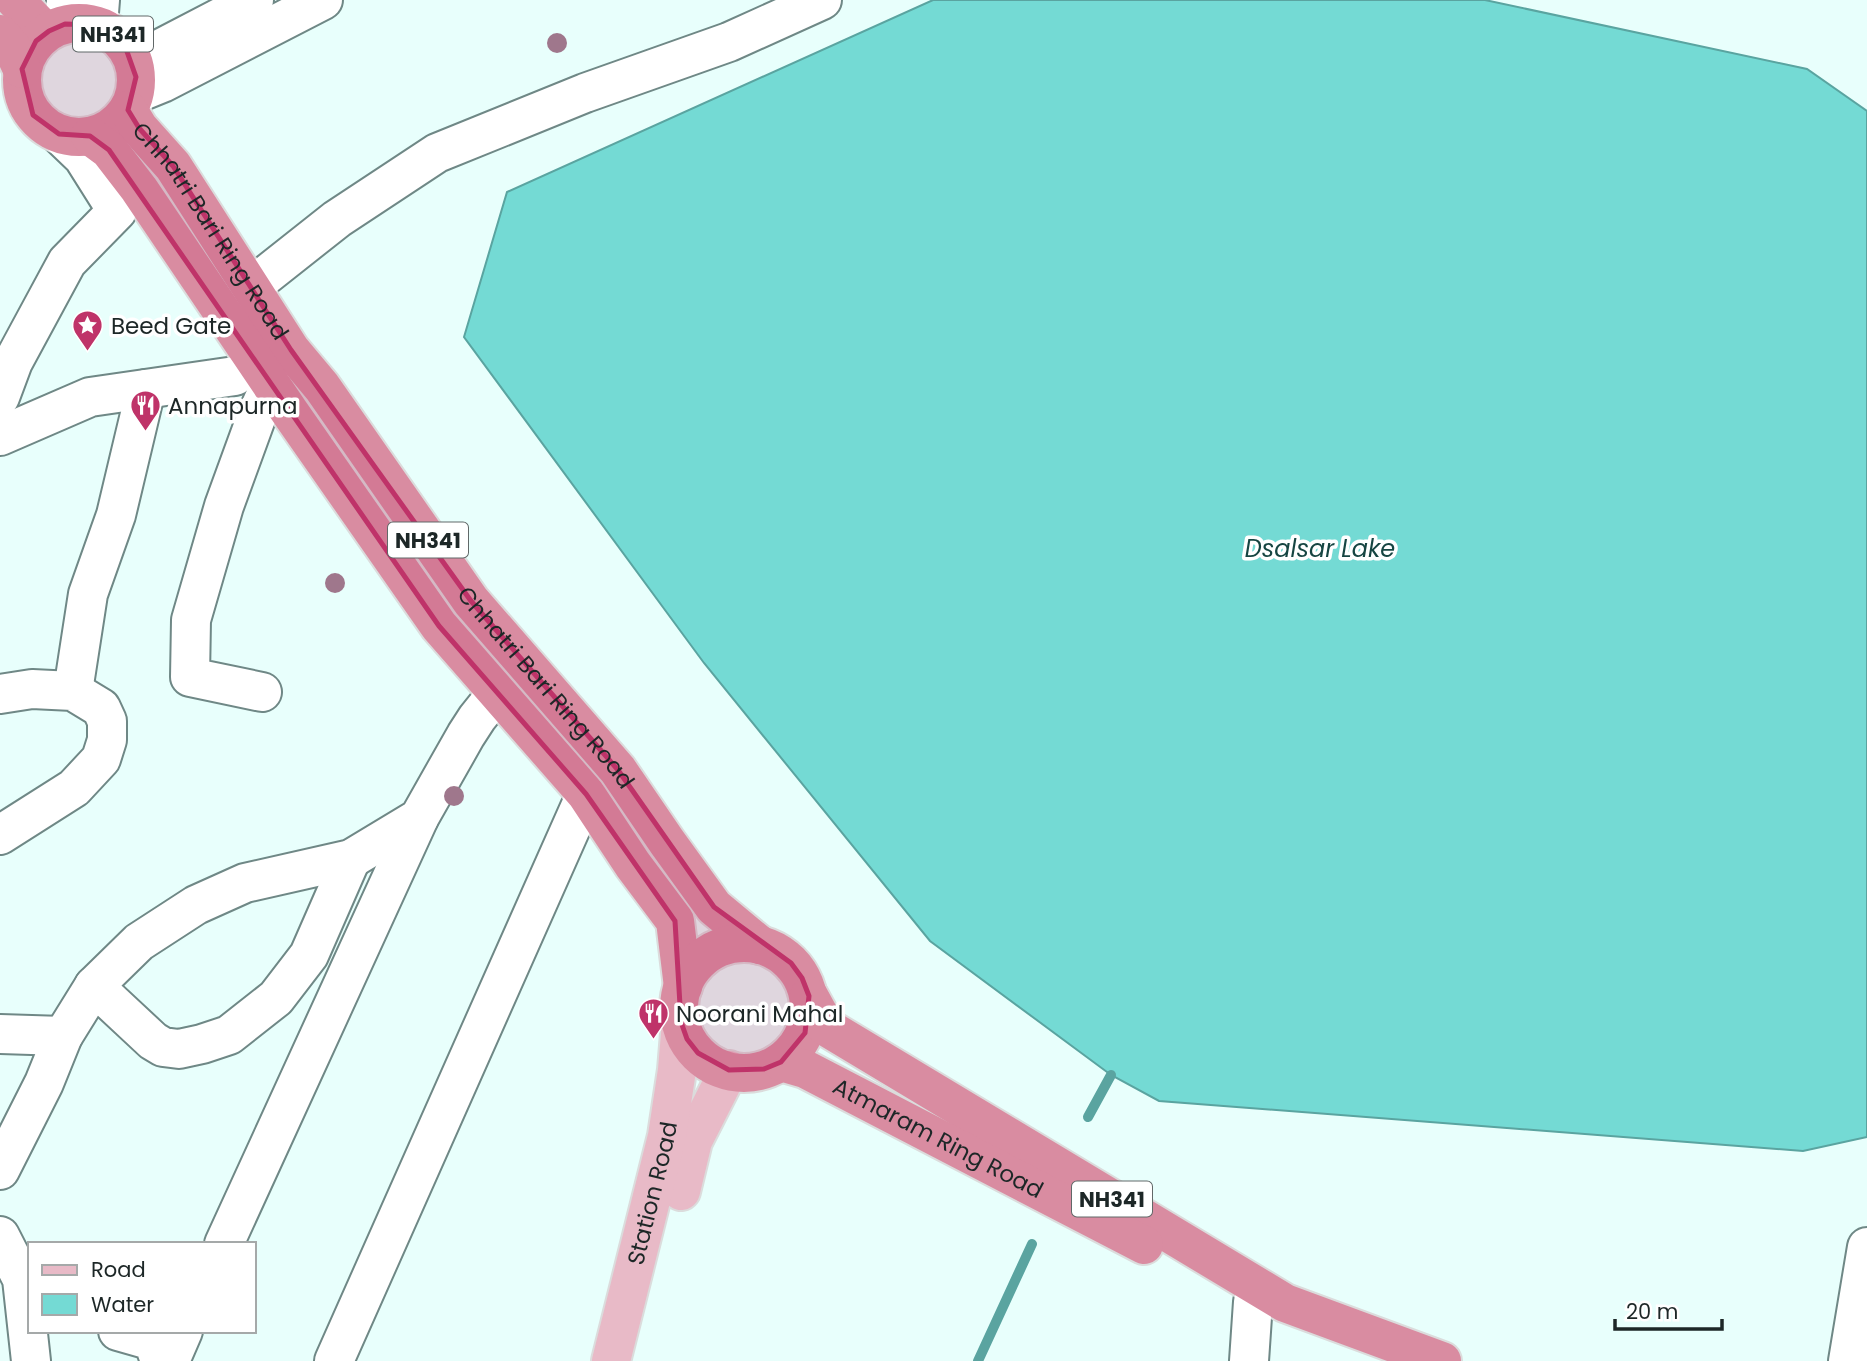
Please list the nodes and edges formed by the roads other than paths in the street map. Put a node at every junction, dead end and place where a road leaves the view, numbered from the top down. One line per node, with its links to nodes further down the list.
1 (15, 0): 5 (highway, NH341)
2 (254, 0): 5 (street)
3 (323, 0): 8 (street)
4 (822, 0): 10 (street)
5 (84, 21): 7 (highway, NH341); 8 (highway, NH341)
6 (0, 34): 7 (highway, NH341)
7 (22, 69): 9 (highway, NH341)
8 (132, 102): 9 (highway); 10 (highway, Chhatri Bari Ring Road / NH341)
9 (74, 135): 11 (street); 12 (highway, Chhatri Bari Ring Road / NH341)
10 (251, 287): 24 (highway, Chhatri Bari Ring Road / NH341)
11 (6, 352): 14 (street)
12 (253, 380): 13 (street); 17 (street); 18 (highway, Chhatri Bari Ring Road / NH341)
13 (146, 389): 15 (street); 16 (street)
14 (0, 397)
15 (0, 436)
16 (73, 691): 19 (street); 22 (street)
17 (261, 692)
18 (497, 693): 20 (highway, Chhatri Bari Ring Road / NH341); 21 (street)
19 (0, 694)
20 (586, 794): 27 (highway, Chhatri Bari Ring Road / NH341); 44 (street)
21 (419, 818): 23 (street); 34 (street)
22 (0, 835)
23 (352, 859): 25 (street); 25 (street)
24 (760, 945): 26 (highway, NH341); 27 (highway)
25 (94, 986): 29 (street)
26 (808, 996): 30 (highway, NH341); 48 (highway, Atmaram Ring Road / NH341)
27 (682, 1005): 31 (highway, NH341); 45 (main road, Station Road)
28 (0, 1034): 29 (street)
29 (63, 1036): 32 (street)
30 (780, 1062): 31 (highway); 36 (highway, Atmaram Ring Road / NH341)
31 (729, 1070): 46 (main road, Station Road)
32 (0, 1170)
33 (0, 1236): 37 (street)
34 (225, 1242)
35 (1867, 1247): 49 (street)
36 (1253, 1302): 47 (street); 48 (highway, Atmaram Ring Road / NH341)
37 (27, 1307)
38 (29, 1333): 41 (street)
39 (125, 1333): 42 (street)
40 (182, 1333): 43 (street)
41 (31, 1361)
42 (160, 1361)
43 (170, 1361)
44 (334, 1361)
45 (611, 1361)
46 (638, 1361)
47 (1249, 1361)
48 (1441, 1361)
49 (1849, 1361)

